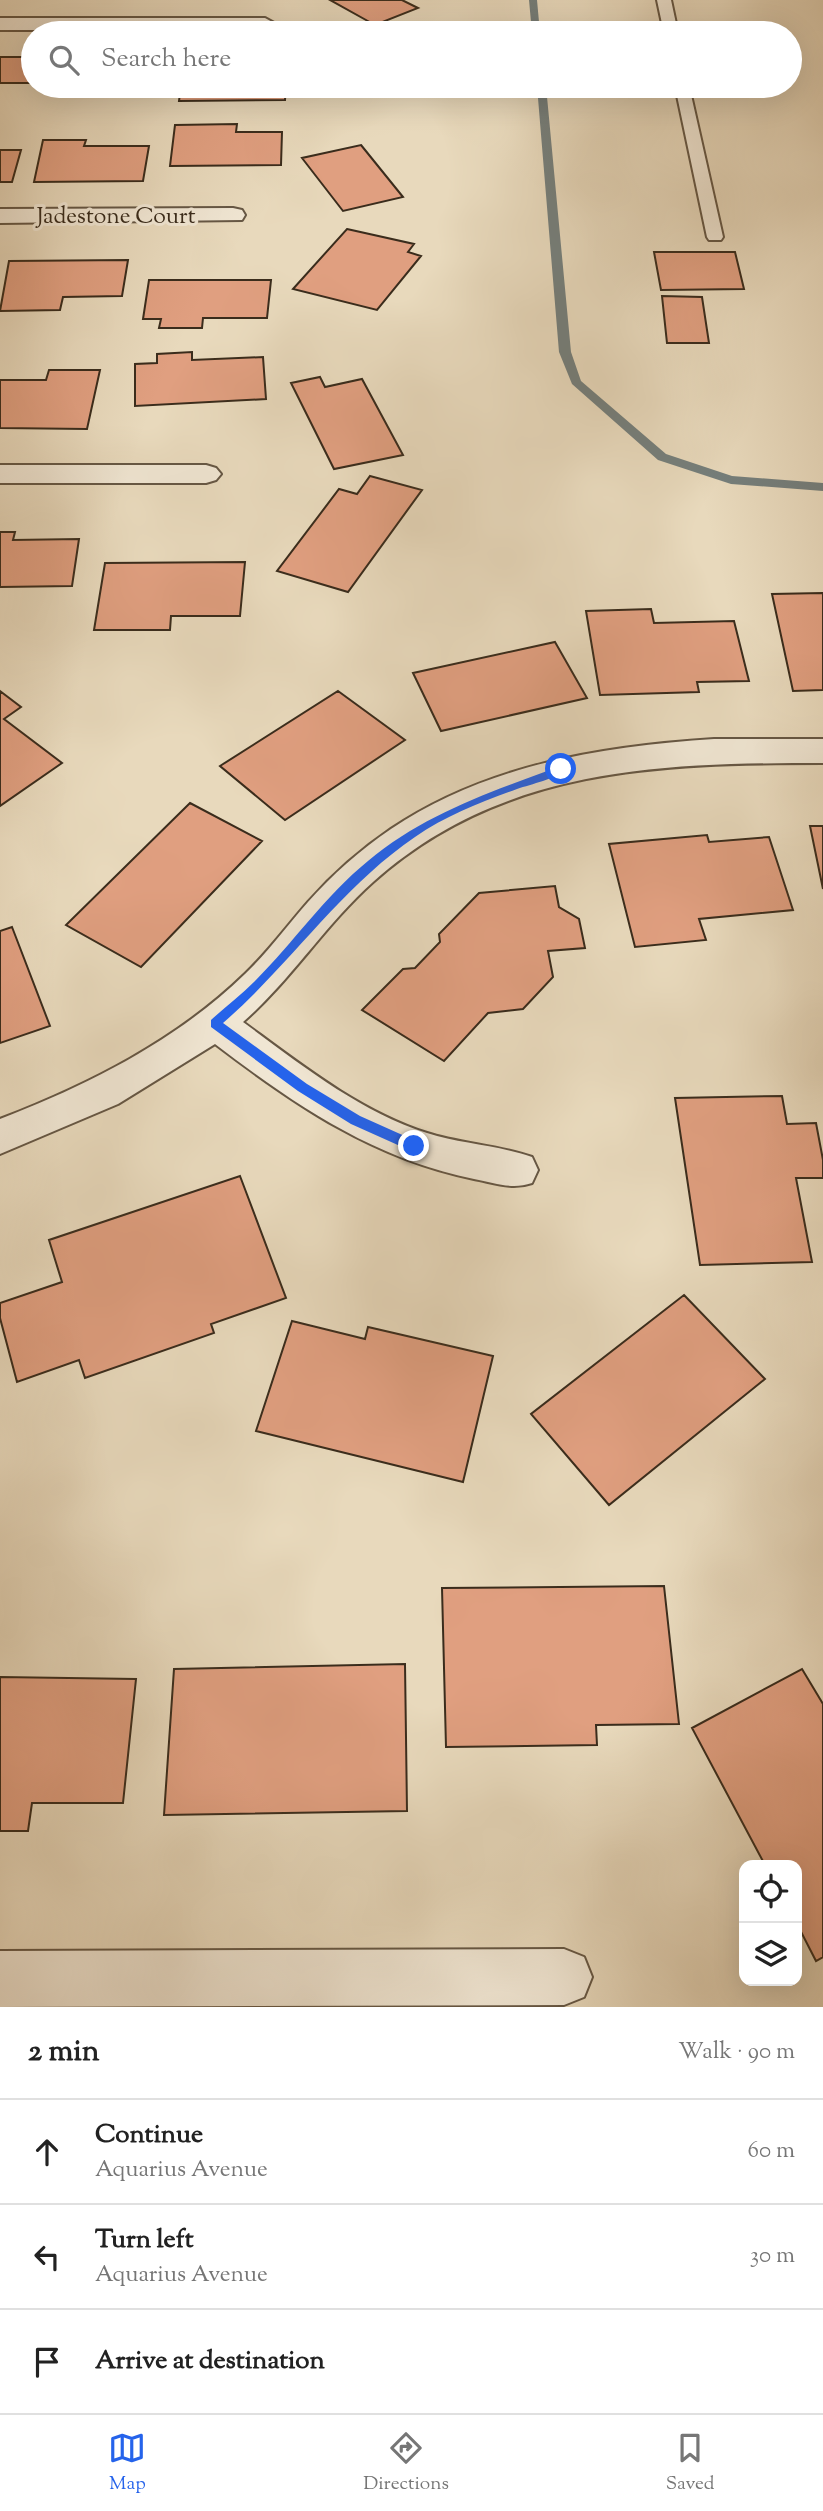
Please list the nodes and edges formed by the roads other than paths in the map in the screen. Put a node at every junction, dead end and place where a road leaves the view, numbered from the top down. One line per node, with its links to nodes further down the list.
1 (664, 0): 2 (lane)
2 (668, 21)
3 (0, 24): 4 (street)
4 (21, 24)
5 (685, 98): 8 (lane)
6 (233, 215): 7 (street, Jadestone Court)
7 (0, 216)
8 (715, 237)
9 (0, 474): 10 (street)
10 (206, 474)
11 (823, 751): 12 (street)
12 (215, 1023): 13 (street); 14 (street)
13 (0, 1137)
14 (517, 1170)
15 (564, 1977): 16 (street)
16 (0, 1979)

